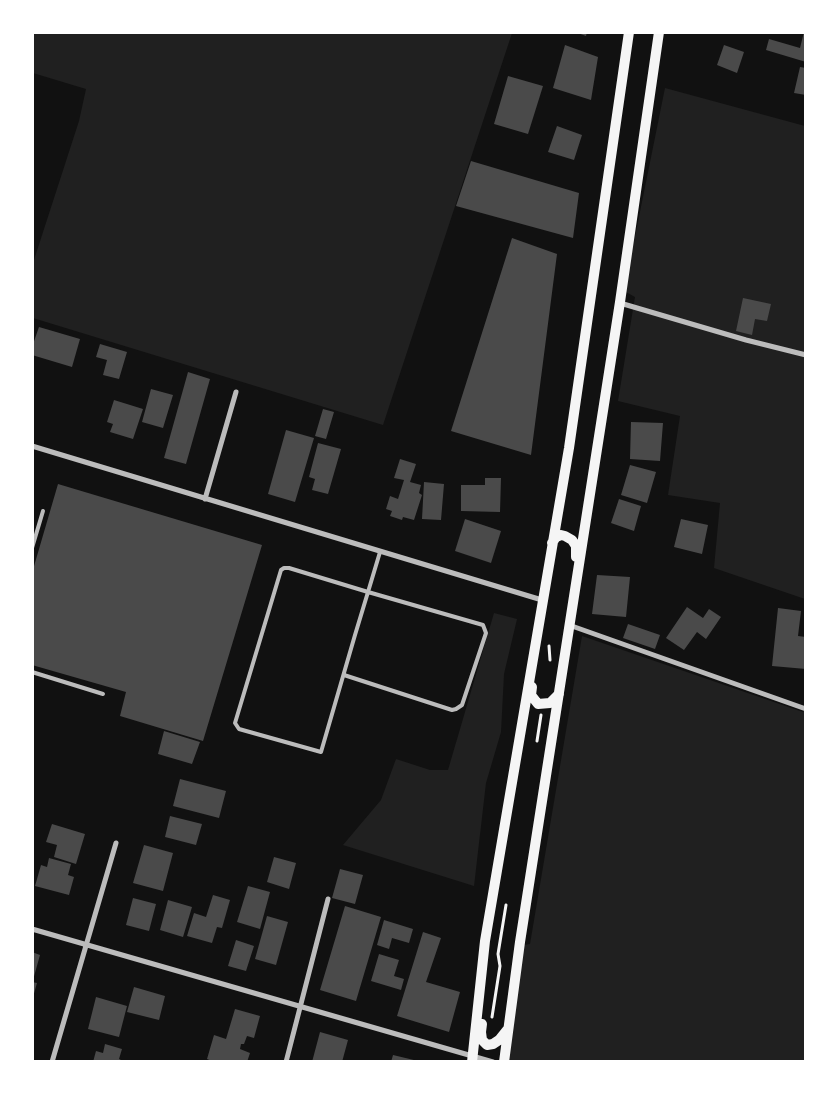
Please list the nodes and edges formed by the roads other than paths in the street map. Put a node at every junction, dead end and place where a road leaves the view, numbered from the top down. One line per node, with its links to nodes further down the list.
1 (629, 32): 9 (main road)
2 (658, 32): 3 (main road)
3 (620, 302): 4 (street); 14 (main road)
4 (806, 355)
5 (236, 392): 7 (street)
6 (32, 446): 7 (street)
7 (205, 499): 11 (street)
8 (43, 511): 10 (lane)
9 (552, 543): 13 (main road); 14 (main road)
10 (32, 548)
11 (380, 552): 12 (lane); 13 (street)
12 (368, 592): 18 (lane); 18 (lane); 18 (lane)
13 (542, 600): 16 (main road)
14 (572, 605): 15 (main road)
15 (569, 625): 20 (main road); 21 (street)
16 (537, 641): 20 (main road); 25 (main road)
17 (32, 672): 19 (lane)
18 (344, 675)
19 (103, 694)
20 (559, 694): 28 (main road)
21 (806, 709)
22 (116, 843): 26 (street)
23 (328, 899): 27 (street)
24 (32, 929): 26 (street)
25 (485, 940): 28 (main road); 29 (main road)
26 (86, 944): 27 (street); 30 (street)
27 (301, 1007): 29 (street); 31 (street)
28 (507, 1030): 33 (main road)
29 (472, 1059): 32 (street)
30 (52, 1062)
31 (286, 1062)
32 (493, 1062)
33 (504, 1062)

